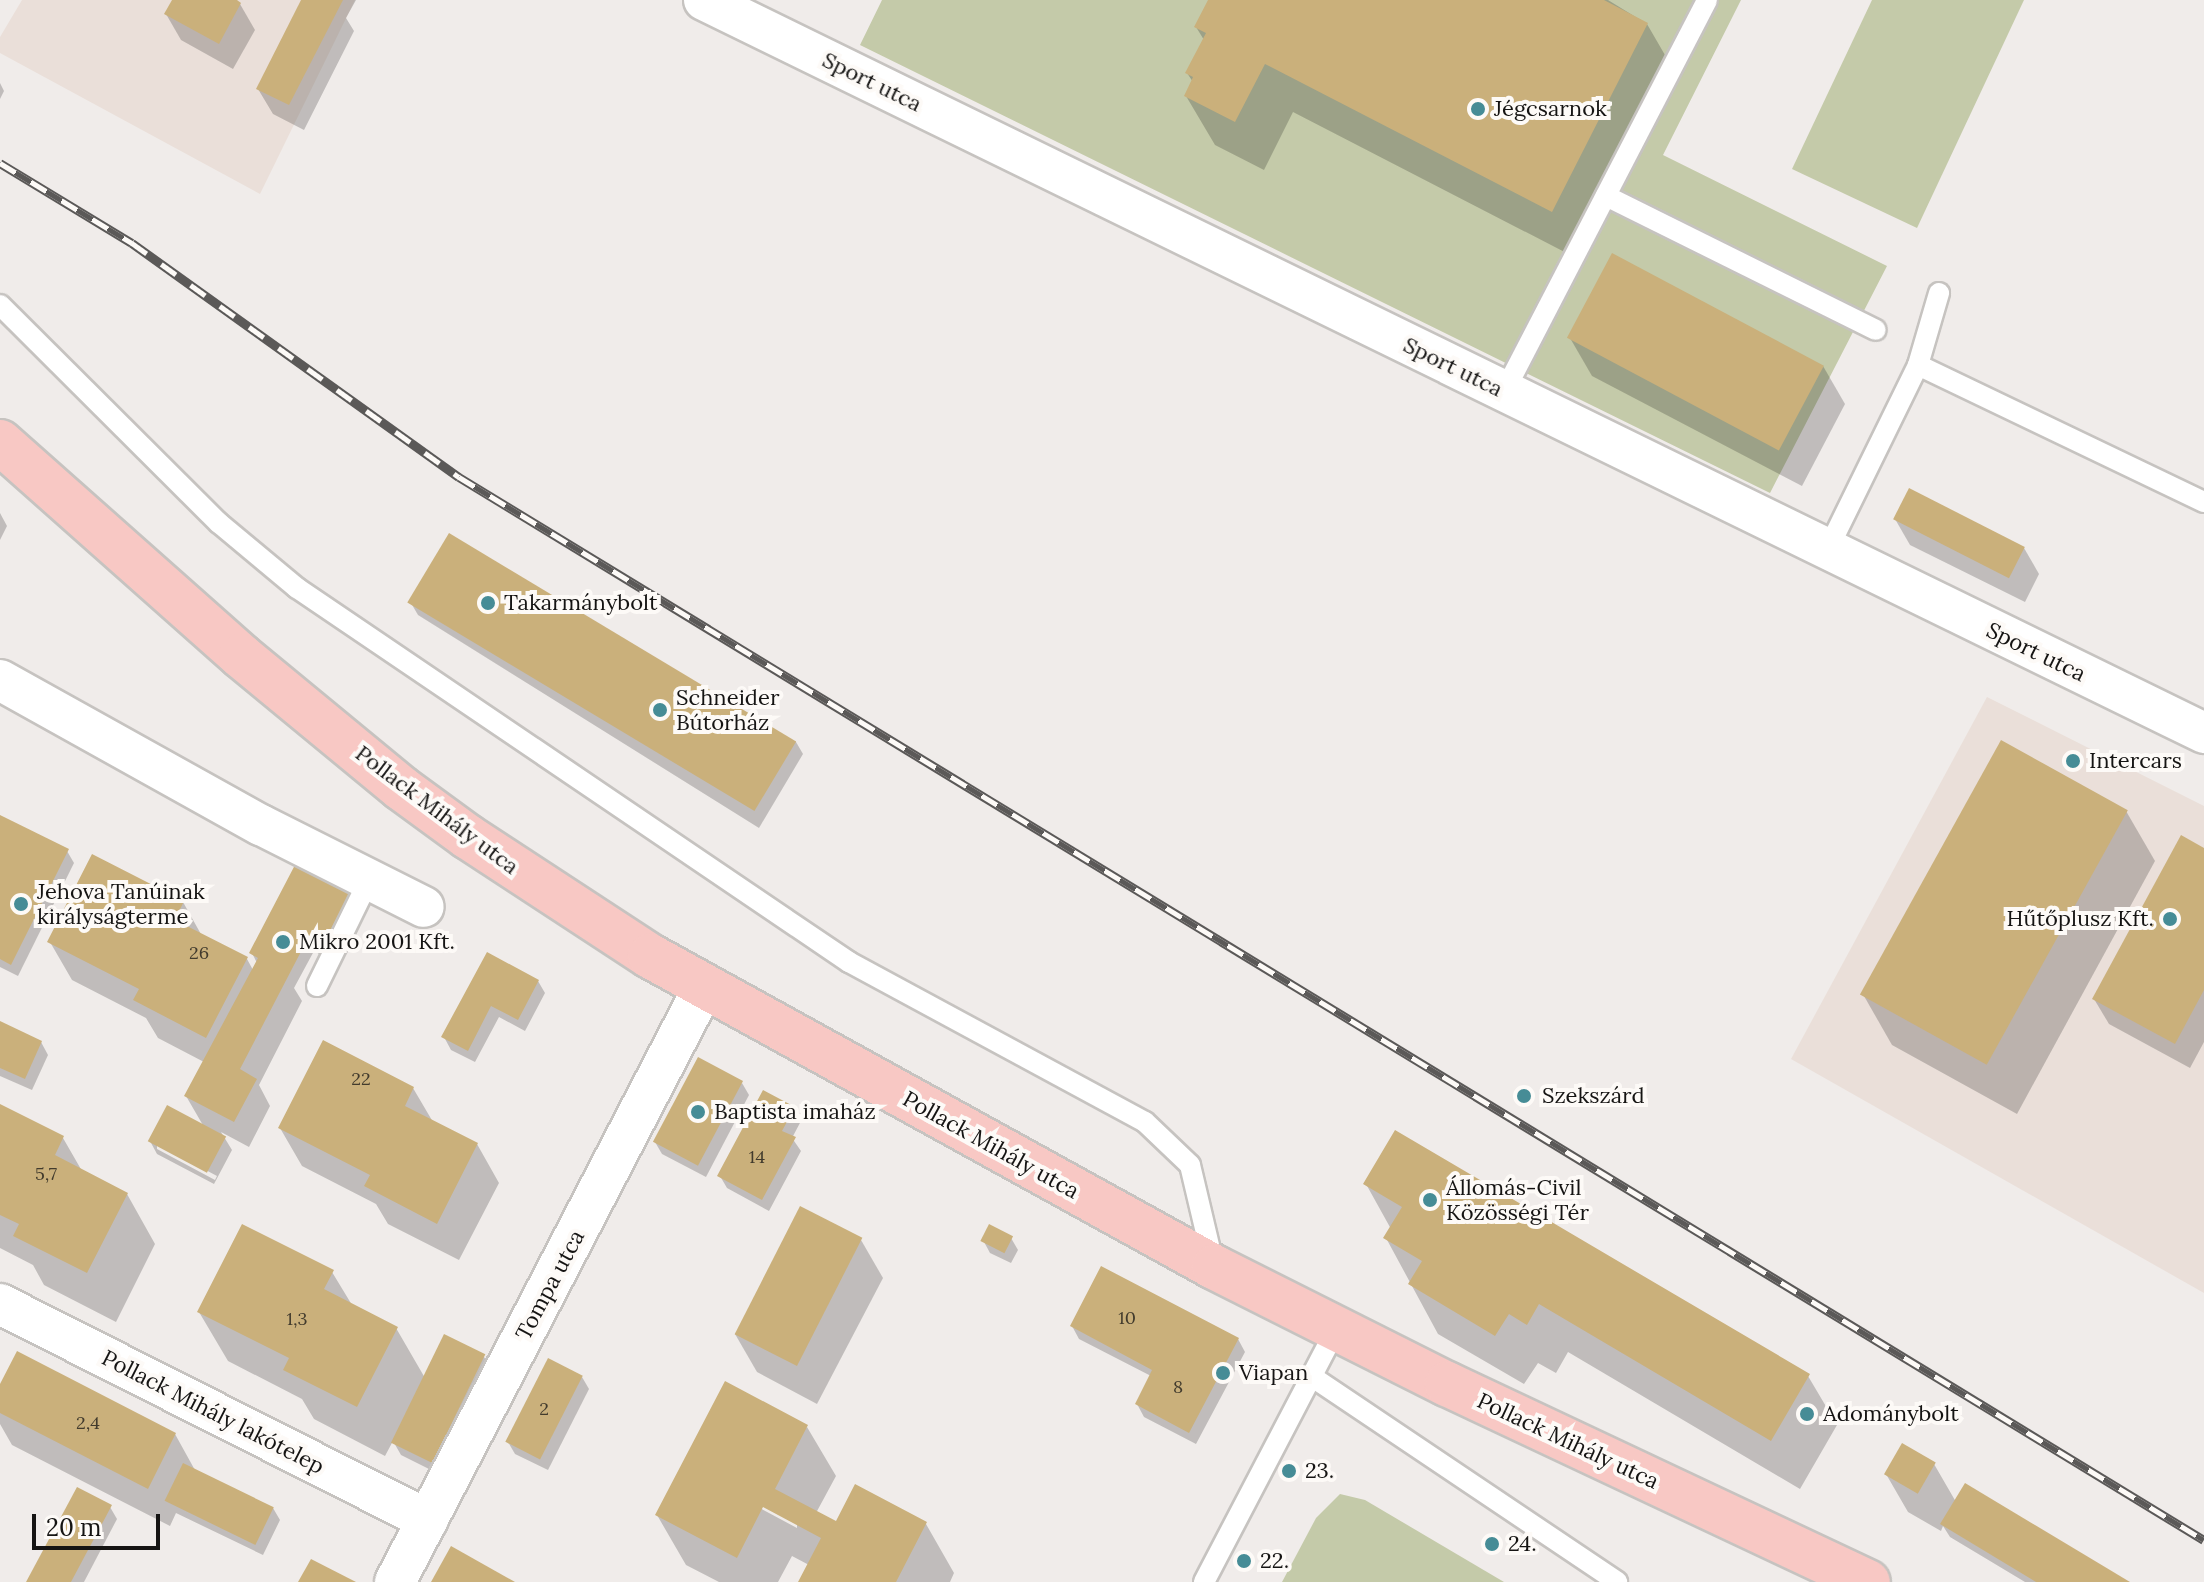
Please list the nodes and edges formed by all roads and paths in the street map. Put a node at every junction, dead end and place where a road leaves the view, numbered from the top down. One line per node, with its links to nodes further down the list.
1 (704, 0): 8 (street, Sport utca)
2 (1707, 0): 3 (lane)
3 (1606, 196): 6 (lane); 8 (lane)
4 (1939, 293): 7 (lane)
5 (0, 305): 18 (lane)
6 (1876, 330)
7 (1918, 365): 10 (lane); 11 (lane)
8 (1504, 392): 11 (street, Sport utca)
9 (0, 442): 17 (main road, Pollack Mihály utca)
10 (2204, 502)
11 (1827, 551): 13 (street, Sport utca)
12 (0, 680): 14 (street)
13 (2204, 733)
14 (369, 880): 15 (street); 16 (lane)
15 (424, 907)
16 (317, 986)
17 (704, 987): 18 (main road, Pollack Mihály utca); 22 (street, Tompa utca)
18 (1214, 1267): 20 (main road, Pollack Mihály utca)
19 (0, 1304): 22 (street, Pollack Mihály lakótelep)
20 (1337, 1328): 21 (lane); 26 (main road, Pollack Mihály utca)
21 (1311, 1376): 24 (lane); 25 (lane)
22 (427, 1520): 23 (street, Tompa utca)
23 (395, 1582)
24 (1204, 1582)
25 (1617, 1582)
26 (1868, 1582)

